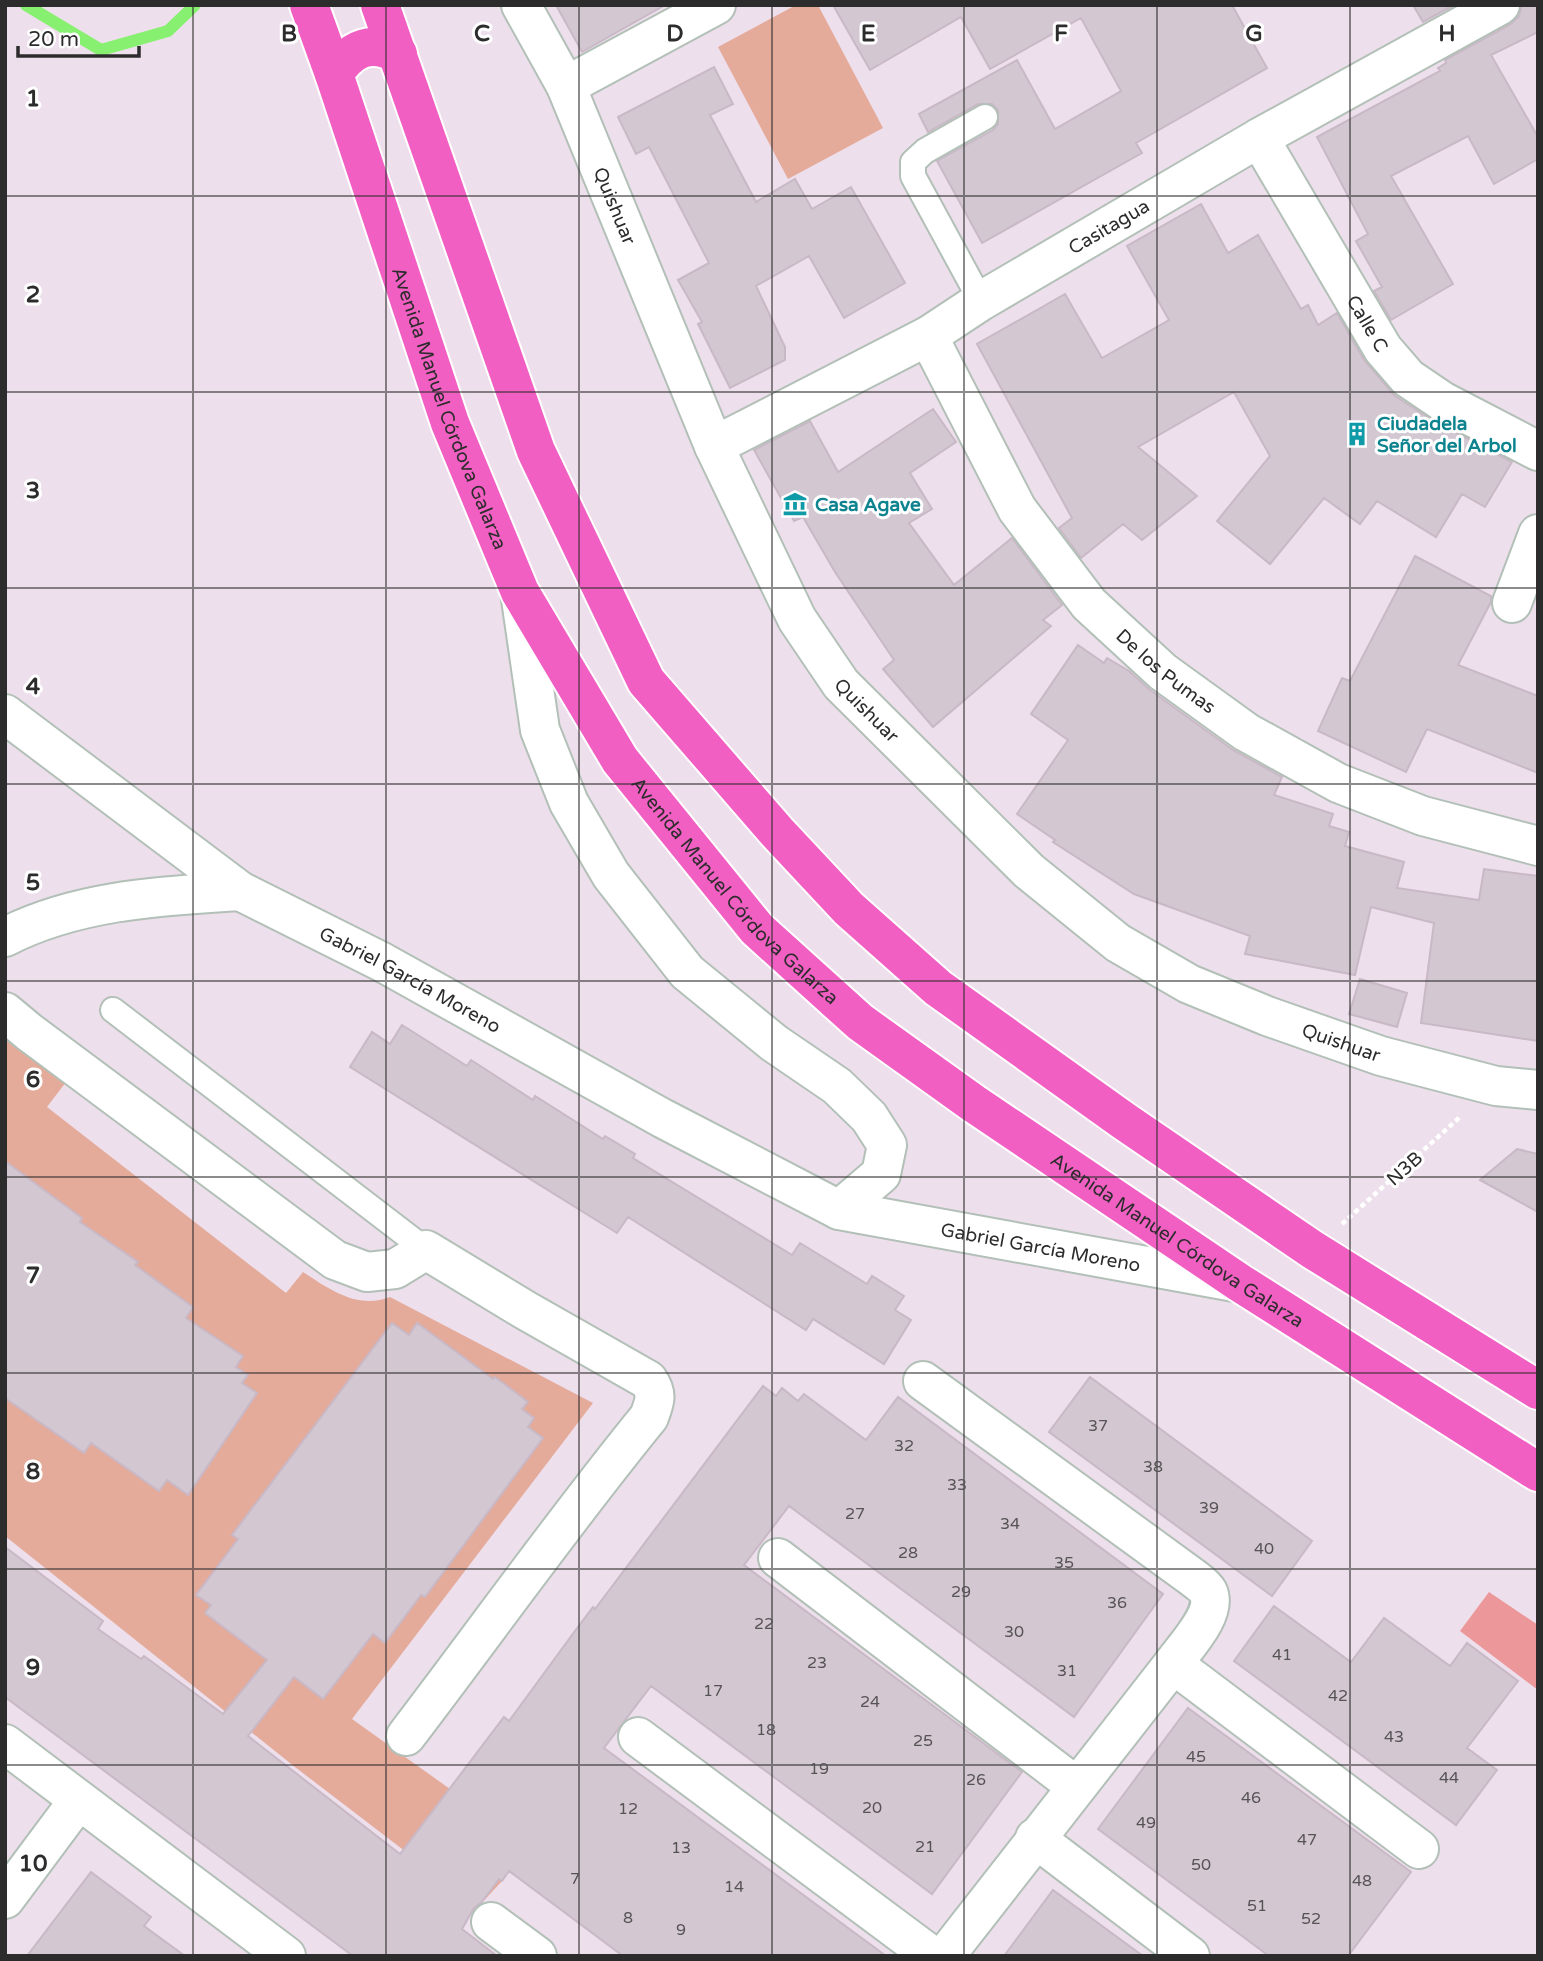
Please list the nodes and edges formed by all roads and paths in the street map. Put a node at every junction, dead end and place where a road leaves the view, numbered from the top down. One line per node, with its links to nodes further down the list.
1 (309, 5): 7 (main road, Avenida Manuel Córdova Galarza)
2 (380, 5): 6 (main road)
3 (521, 5): 8 (street, Quishuar)
4 (716, 5): 8 (street)
5 (1500, 5): 10 (street, Casitagua)
6 (398, 54): 7 (main road); 28 (main road)
7 (334, 74): 16 (main road, Avenida Manuel Córdova Galarza)
8 (566, 86): 13 (street, Quishuar)
9 (985, 117): 11 (lane)
10 (1259, 138): 11 (street, Casitagua); 14 (street, Calle C)
11 (981, 301): 12 (street, Casitagua)
12 (928, 336): 13 (street, Casitagua); 19 (street, De los Pumas)
13 (713, 446): 24 (street, Quishuar)
14 (1538, 451)
15 (1538, 534): 17 (street)
16 (520, 592): 26 (street); 29 (main road, Avenida Manuel Córdova Galarza)
17 (1512, 603)
18 (5, 714): 20 (street, Gabriel García Moreno)
19 (1538, 846)
20 (240, 891): 21 (street); 26 (street, Gabriel García Moreno)
21 (5, 937)
22 (113, 1010): 27 (lane)
23 (5, 1012): 27 (street)
24 (1496, 1086): 25 (street, Quishuar); 28 (path, N3B)
25 (1538, 1090)
26 (839, 1210): 29 (street, Gabriel García Moreno)
27 (426, 1250): 35 (street)
28 (1313, 1250): 31 (main road)
29 (1240, 1283): 32 (main road, Avenida Manuel Córdova Galarza)
30 (923, 1381): 34 (street)
31 (1538, 1390)
32 (1538, 1472)
33 (778, 1558): 38 (street)
34 (1173, 1664): 38 (street); 41 (street)
35 (405, 1736)
36 (638, 1737): 46 (street)
37 (5, 1745): 39 (street)
38 (1076, 1786): 40 (street)
39 (78, 1801): 42 (street); 44 (street)
40 (1035, 1838): 47 (street); 48 (street)
41 (1419, 1849)
42 (5, 1899)
43 (491, 1922): 45 (street)
44 (279, 1954)
45 (537, 1956)
46 (932, 1956)
47 (945, 1956)
48 (1190, 1956)

